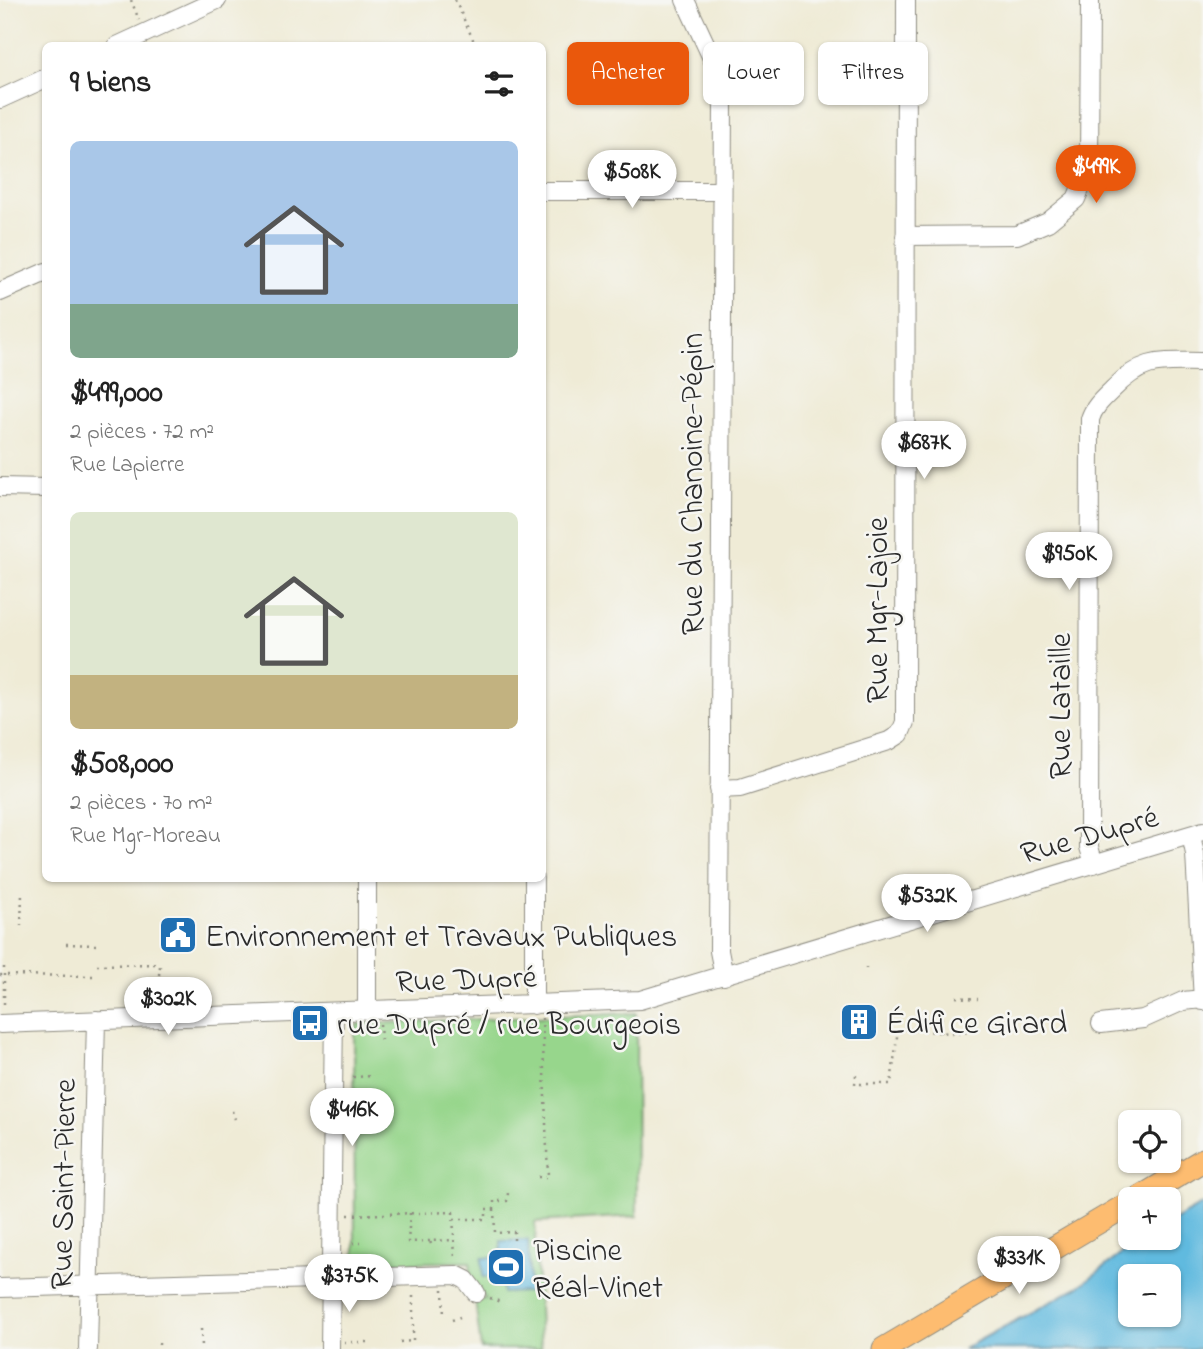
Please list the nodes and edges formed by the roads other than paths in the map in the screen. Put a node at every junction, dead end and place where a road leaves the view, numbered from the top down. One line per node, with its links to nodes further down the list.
1 (216, 0): 5 (street)
2 (685, 0): 9 (street, Rue du Chanoine-Pépin)
3 (906, 0): 10 (street, Rue Mgr-Lajoie)
4 (1090, 0): 10 (street)
5 (145, 40)
6 (42, 80): 7 (street)
7 (0, 99)
8 (546, 191): 9 (street)
9 (721, 191): 16 (street, Rue du Chanoine-Pépin)
10 (905, 236): 16 (street, Rue Mgr-Lajoie)
11 (42, 274): 12 (street)
12 (0, 292)
13 (1203, 362): 18 (street, Rue Lataille)
14 (0, 487): 15 (street)
15 (42, 488)
16 (719, 789): 21 (street, Rue du Chanoine-Pépin)
17 (1197, 833): 18 (street, Rue Dupré); 22 (street)
18 (1094, 864): 21 (street, Rue Dupré)
19 (367, 882): 25 (street)
20 (534, 882): 23 (street)
21 (724, 976): 23 (street, Rue Dupré)
22 (1203, 1000): 28 (street)
23 (538, 1010): 25 (street, Rue Dupré)
24 (334, 1012): 25 (street, Rue Dupré); 27 (street, Rue Dupré); 32 (street)
25 (373, 1016)
26 (2, 1018): 27 (street, Rue Dupré)
27 (96, 1020): 33 (street, Rue Saint-Pierre)
28 (1101, 1024)
29 (1203, 1160): 30 (main road)
30 (1158, 1187)
31 (1118, 1210): 38 (main road)
32 (330, 1279): 33 (street); 35 (street); 36 (street)
33 (91, 1286): 34 (street); 37 (street, Rue Saint-Pierre)
34 (0, 1288)
35 (478, 1296)
36 (335, 1346)
37 (88, 1349)
38 (884, 1349)

